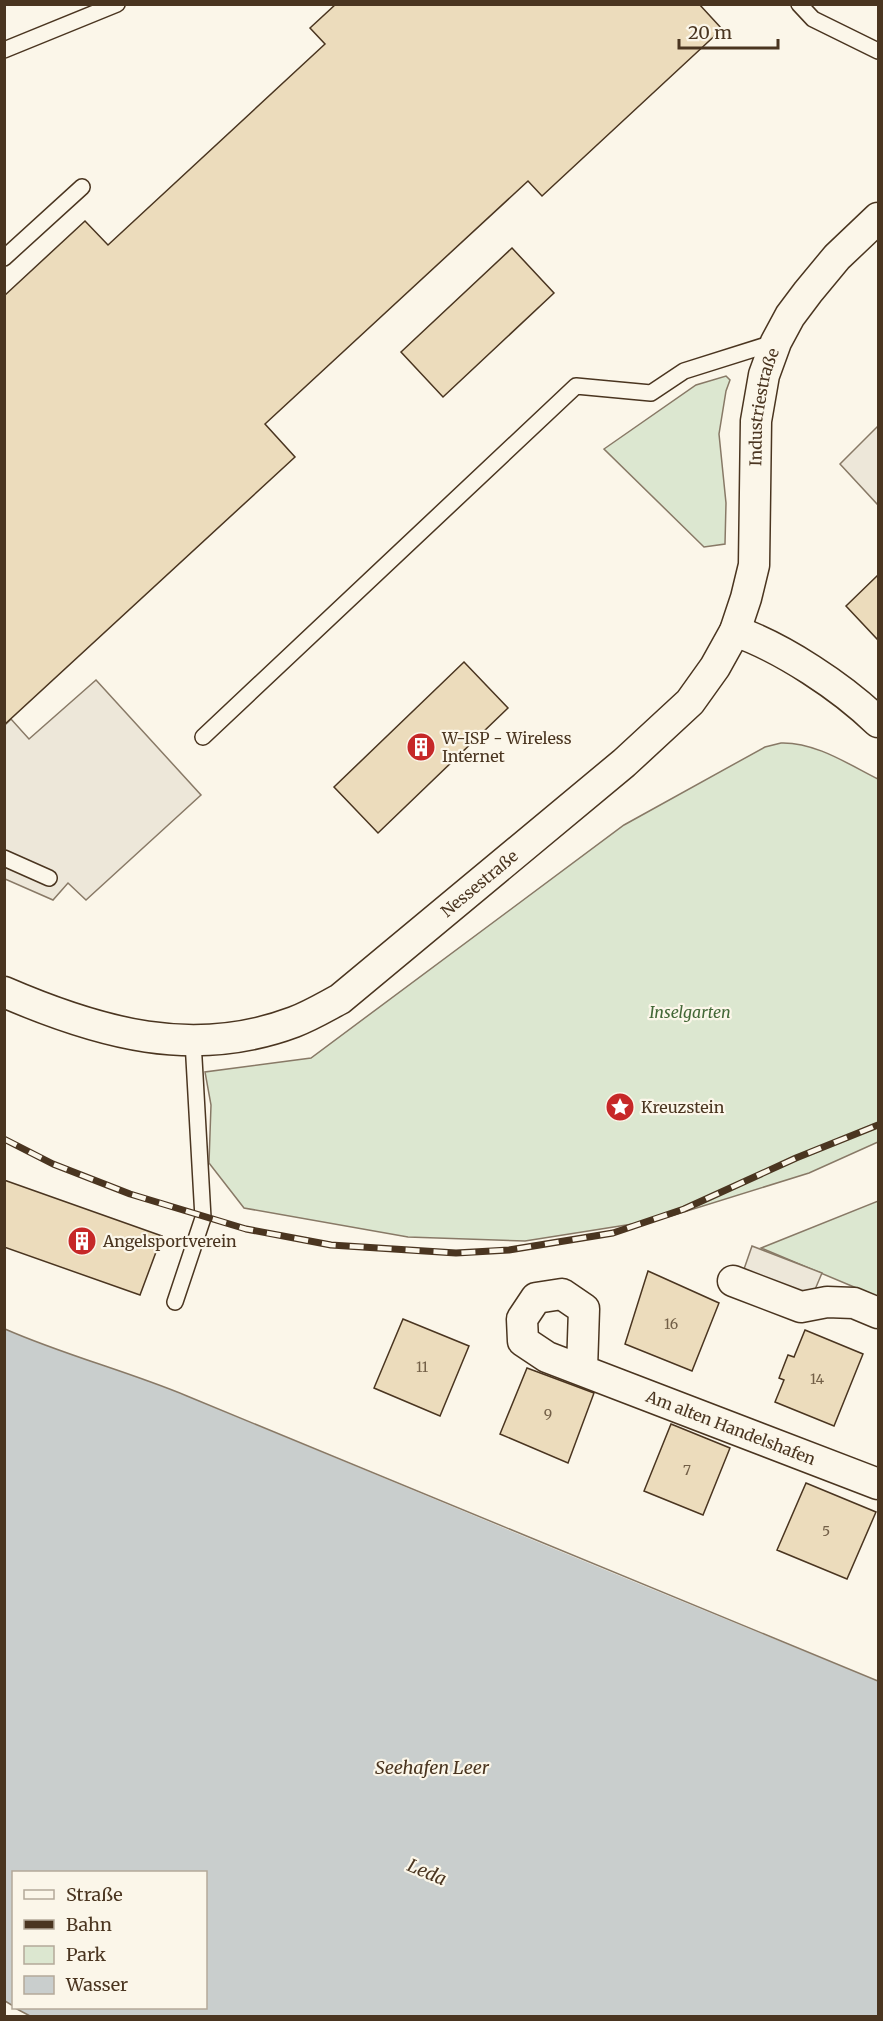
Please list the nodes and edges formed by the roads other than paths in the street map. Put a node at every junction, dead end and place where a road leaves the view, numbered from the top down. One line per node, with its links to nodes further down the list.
1 (117, 4): 3 (lane)
2 (799, 4): 4 (lane)
3 (4, 50)
4 (879, 51)
5 (82, 187): 7 (lane)
6 (879, 218): 8 (street, Industriestraße)
7 (4, 258)
8 (776, 342): 9 (street, Industriestraße); 11 (lane)
9 (735, 631): 10 (street); 15 (street, Nessestraße)
10 (879, 722)
11 (203, 737)
12 (4, 858): 13 (lane)
13 (49, 878)
14 (4, 992): 15 (street, Nessestraße)
15 (193, 1041): 17 (lane)
16 (733, 1281): 18 (street)
17 (175, 1302)
18 (879, 1313)
19 (582, 1369): 20 (street, Am alten Handelshafen)
20 (879, 1484)

